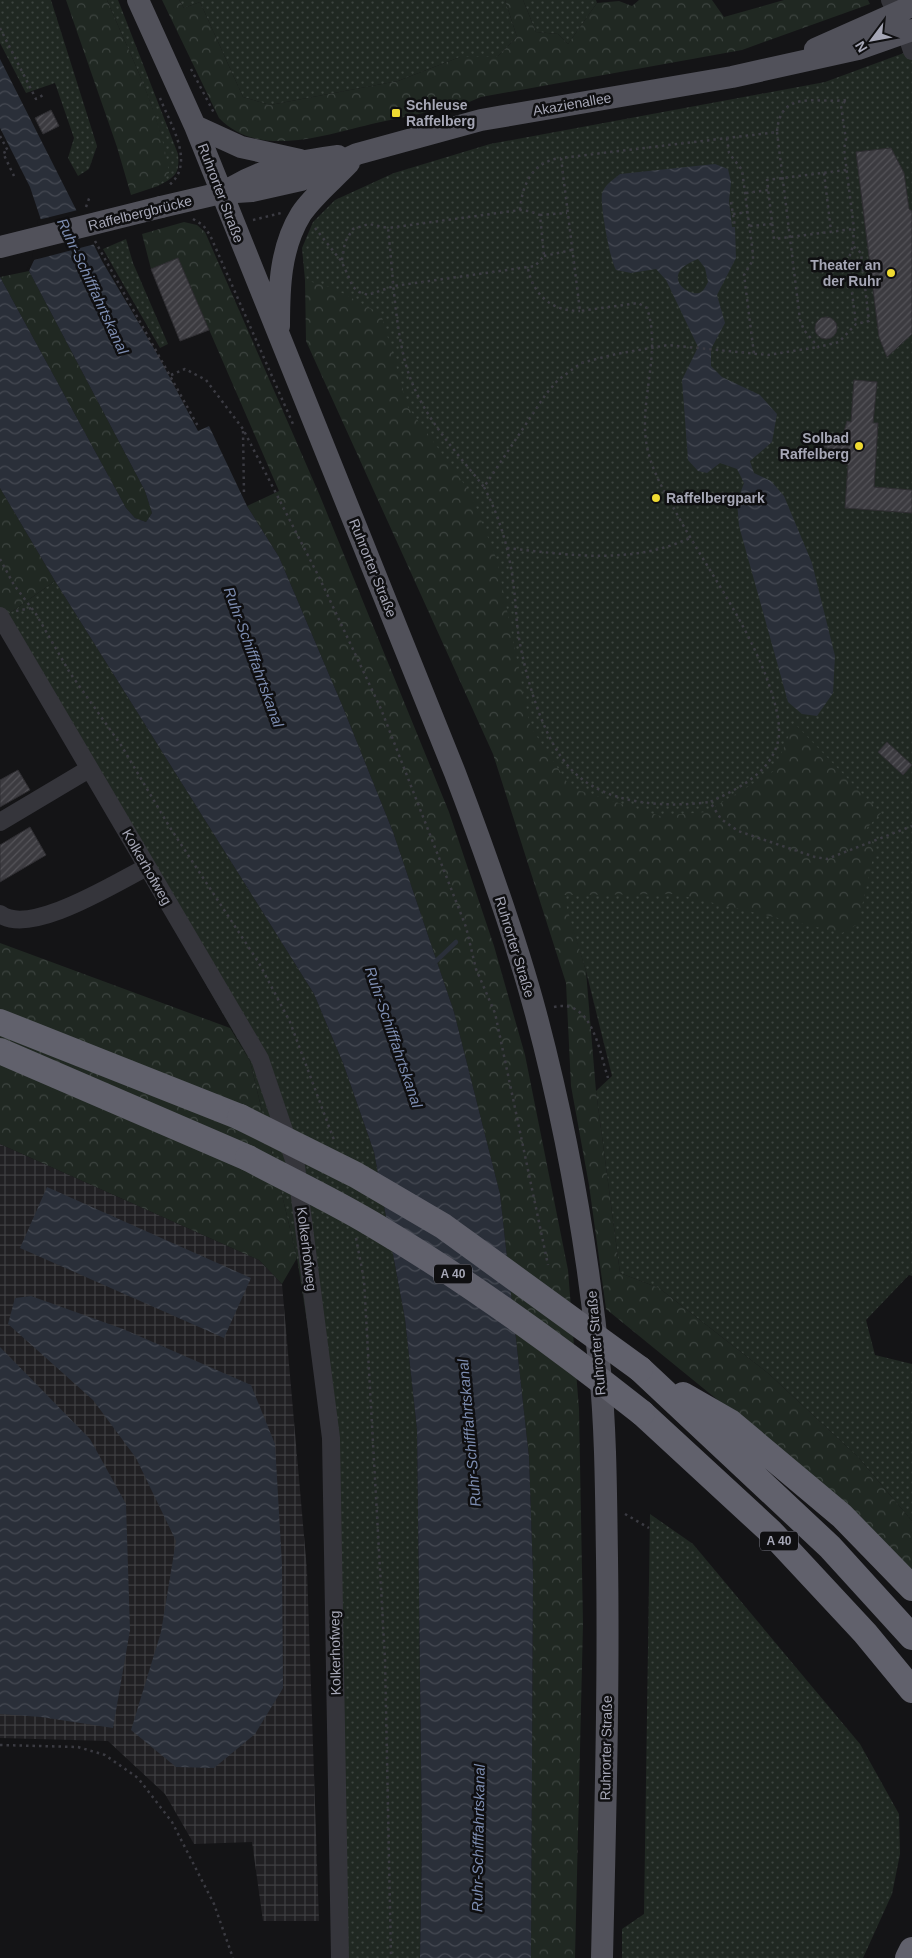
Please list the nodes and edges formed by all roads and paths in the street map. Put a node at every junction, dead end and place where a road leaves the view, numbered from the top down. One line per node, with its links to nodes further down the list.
1 (138, 0): 7 (main road, Ruhrorter Straße)
2 (905, 22): 11 (main road, Akazienallee)
3 (0, 28): 5 (path)
4 (189, 64): 6 (path)
5 (45, 94)
6 (216, 118)
7 (195, 126): 14 (main road); 20 (main road, Ruhrorter Straße)
8 (777, 132): 10 (path); 15 (path); 18 (path)
9 (0, 136): 17 (path)
10 (727, 138): 13 (path); 21 (path)
11 (357, 154): 14 (main road, Akazienallee); 20 (main road, Akazienallee); 29 (main road)
12 (183, 156): 23 (path)
13 (561, 158): 26 (path); 27 (path)
14 (301, 161): 20 (main road, Akazienallee)
15 (846, 170): 16 (path); 38 (path)
16 (824, 173): 18 (path); 39 (path)
17 (14, 176)
18 (783, 178): 19 (path); 41 (path)
19 (768, 190): 21 (path); 33 (path)
20 (221, 193): 23 (main road, Raffelbergbrücke); 35 (main road, Ruhrorter Straße)
21 (746, 193): 28 (path)
22 (90, 196): 25 (path)
23 (163, 198): 44 (main road, Raffelbergbrücke, bridge)
24 (731, 202): 30 (path)
25 (85, 209)
26 (520, 210): 31 (path); 37 (path)
27 (567, 212): 31 (path); 45 (path)
28 (748, 212): 30 (path); 34 (path)
29 (302, 214): 35 (path); 47 (path); 52 (main road)
30 (733, 214): 36 (path)
31 (540, 216): 46 (path)
32 (192, 218): 40 (path)
33 (772, 224): 34 (path); 41 (path)
34 (750, 226): 55 (path)
35 (234, 227): 40 (path); 52 (main road, Ruhrorter Straße)
36 (735, 227)
37 (388, 228): 47 (path); 49 (path)
38 (854, 229): 39 (path); 43 (path)
39 (831, 231): 41 (path)
40 (210, 235): 58 (path)
41 (790, 237): 53 (path)
42 (93, 238): 56 (path)
43 (853, 246): 51 (path); 51 (path)
44 (0, 247)
45 (572, 250): 46 (path); 50 (path)
46 (544, 256): 48 (path)
47 (342, 262): 49 (path)
48 (528, 269): 49 (path); 50 (path)
49 (394, 286): 60 (path)
50 (580, 311): 54 (path)
51 (856, 324): 53 (path)
52 (280, 340): 72 (main road, Ruhrorter Straße)
53 (818, 347): 55 (path)
54 (652, 349): 55 (path); 60 (path); 62 (path)
55 (754, 355)
56 (171, 374): 57 (path); 59 (path)
57 (199, 428)
58 (294, 428)
59 (243, 429): 61 (path); 78 (path)
60 (484, 487): 63 (path)
61 (244, 494)
62 (690, 538): 63 (path); 67 (path)
63 (507, 548): 67 (path)
64 (0, 559): 76 (path)
65 (0, 616): 66 (street, Kolkerhofweg)
66 (89, 769): 68 (street); 70 (street, Kolkerhofweg)
67 (710, 802): 69 (path)
68 (0, 822)
69 (912, 826)
70 (147, 867): 71 (street); 89 (street, Kolkerhofweg)
71 (0, 914)
72 (535, 1012): 75 (path); 80 (main road, Ruhrorter Straße)
73 (0, 1022): 79 (highway, A 40, bridge)
74 (0, 1051): 84 (highway, A 40, bridge)
75 (608, 1078)
76 (334, 1141)
77 (355, 1233): 90 (path)
78 (548, 1265)
79 (640, 1369): 82 (highway); 83 (highway, A 40)
80 (606, 1512): 81 (path); 91 (main road, Ruhrorter Straße)
81 (649, 1528)
82 (912, 1588)
83 (912, 1637)
84 (908, 1685): 85 (highway)
85 (912, 1707)
86 (0, 1745): 88 (path)
87 (912, 1950): 92 (highway)
88 (233, 1958)
89 (340, 1958)
90 (391, 1958)
91 (602, 1958)
92 (908, 1958)

